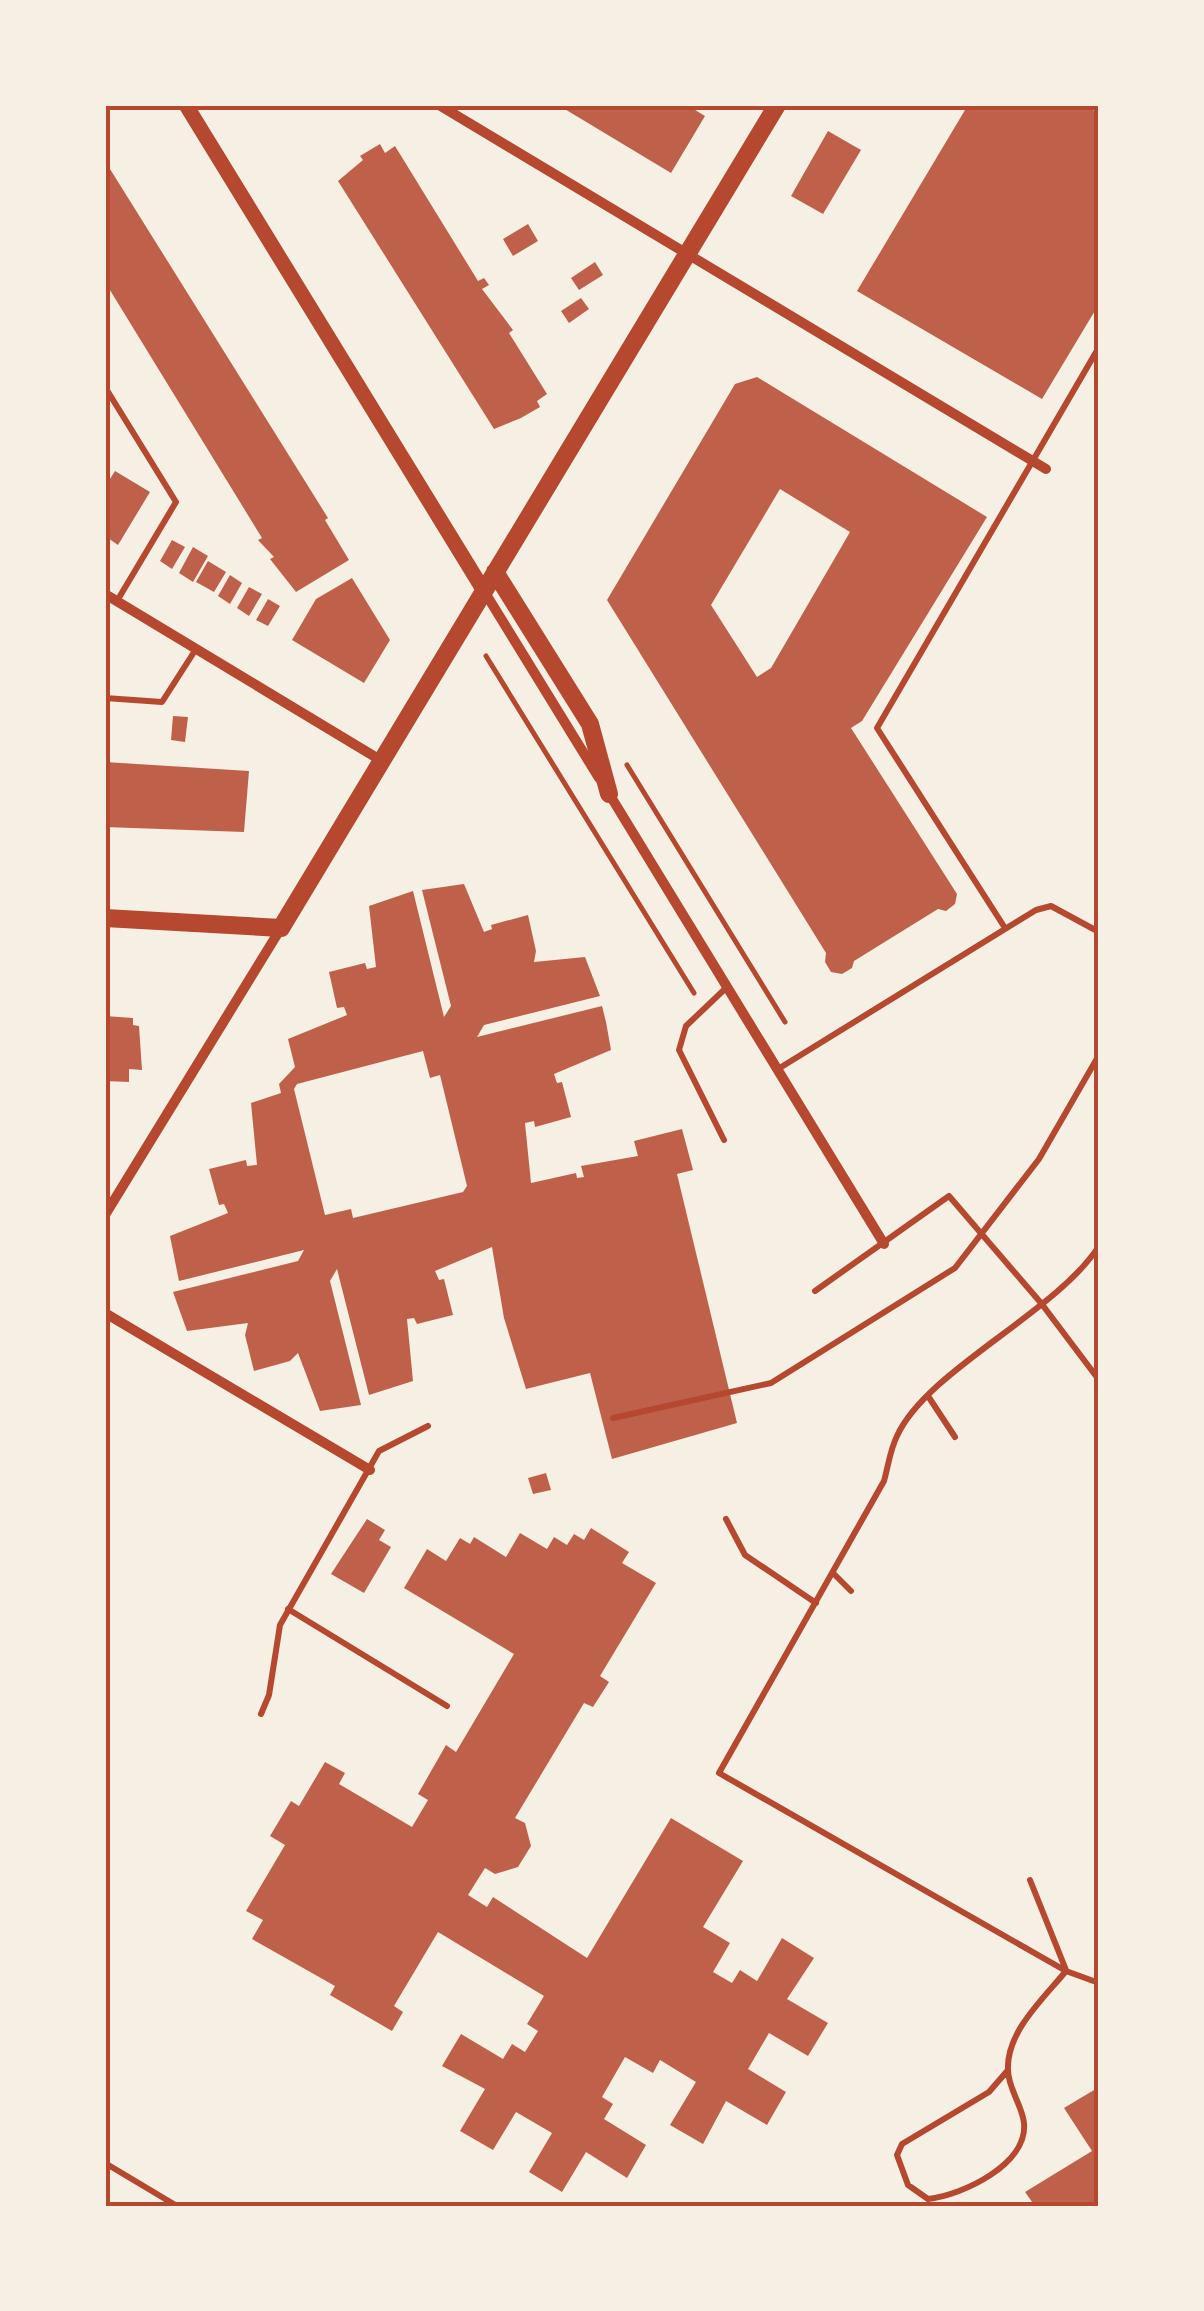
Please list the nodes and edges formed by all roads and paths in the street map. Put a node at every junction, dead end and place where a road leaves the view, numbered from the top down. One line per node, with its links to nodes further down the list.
1 (186, 105): 10 (street)
2 (439, 105): 4 (street)
3 (777, 105): 4 (main road)
4 (688, 254): 7 (street); 9 (main road)
5 (1099, 348): 7 (lane)
6 (105, 387): 12 (lane)
7 (1033, 460): 8 (street); 21 (lane)
8 (1046, 469)
9 (495, 572): 10 (main road); 18 (main road)
10 (484, 591): 17 (main road); 18 (street)
11 (105, 594): 12 (street)
12 (117, 601): 13 (street)
13 (196, 649): 15 (lane); 17 (street)
14 (486, 656): 24 (path)
15 (105, 698)
16 (622, 757): 25 (path)
17 (383, 761): 20 (main road)
18 (610, 794): 23 (street)
19 (105, 918): 20 (main road)
20 (281, 928): 29 (street)
21 (1006, 928): 22 (lane); 27 (lane)
22 (1099, 932)
23 (727, 987): 24 (lane); 27 (street)
24 (705, 1006): 28 (lane)
25 (785, 1022)
26 (1099, 1055): 30 (lane)
27 (778, 1068): 31 (street)
28 (724, 1140)
29 (105, 1215)
30 (983, 1237): 31 (lane); 34 (lane); 38 (lane)
31 (884, 1244): 33 (lane)
32 (1099, 1246): 34 (lane)
33 (815, 1291)
34 (1041, 1302): 36 (lane); 37 (lane)
35 (105, 1313): 41 (street)
36 (1099, 1380)
37 (928, 1396): 40 (lane); 43 (lane)
38 (613, 1418)
39 (428, 1426): 41 (lane)
40 (955, 1437)
41 (370, 1470): 46 (lane)
42 (726, 1519): 45 (lane)
43 (833, 1573): 44 (lane); 45 (lane)
44 (851, 1590)
45 (816, 1603): 50 (lane)
46 (288, 1609): 47 (lane); 48 (lane)
47 (447, 1706)
48 (261, 1714)
49 (1030, 1880): 50 (lane)
50 (1066, 1971): 51 (lane); 52 (lane)
51 (1099, 1983)
52 (1008, 2070): 52 (lane)
53 (105, 2163): 54 (lane)
54 (177, 2206)

